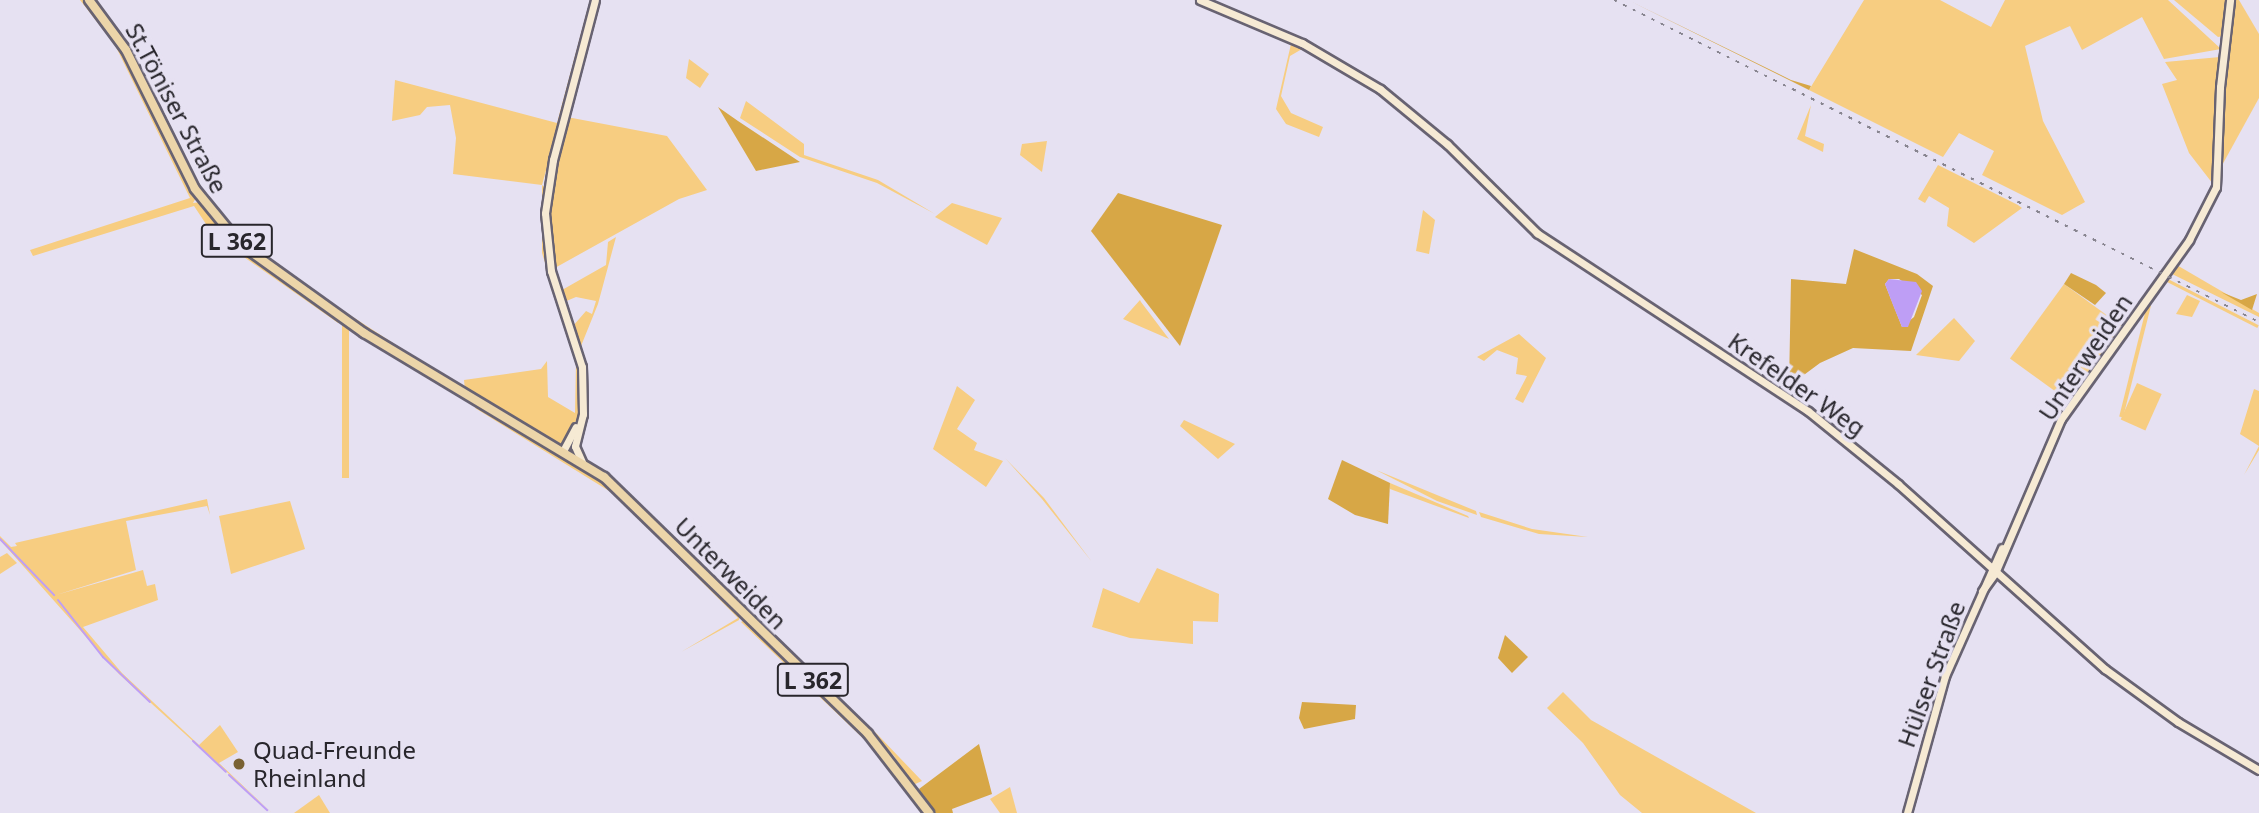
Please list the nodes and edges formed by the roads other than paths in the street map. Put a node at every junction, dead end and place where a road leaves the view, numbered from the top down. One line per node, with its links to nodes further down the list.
1 (89, 0): 5 (main road, St.Töniser Straße / L 362)
2 (595, 0): 6 (street)
3 (1200, 0): 10 (street, Krefelder Weg)
4 (2230, 0): 10 (street, Unterweiden)
5 (474, 400): 8 (main road, Unterweiden / L 362)
6 (583, 407): 7 (street); 8 (street)
7 (575, 442): 8 (street); 9 (street)
8 (564, 452): 9 (main road, Unterweiden / L 362)
9 (582, 462): 12 (main road, Unterweiden / L 362)
10 (1992, 570): 11 (street, Krefelder Weg); 13 (street, Hülser Straße)
11 (2259, 770)
12 (929, 813)
13 (1907, 813)

